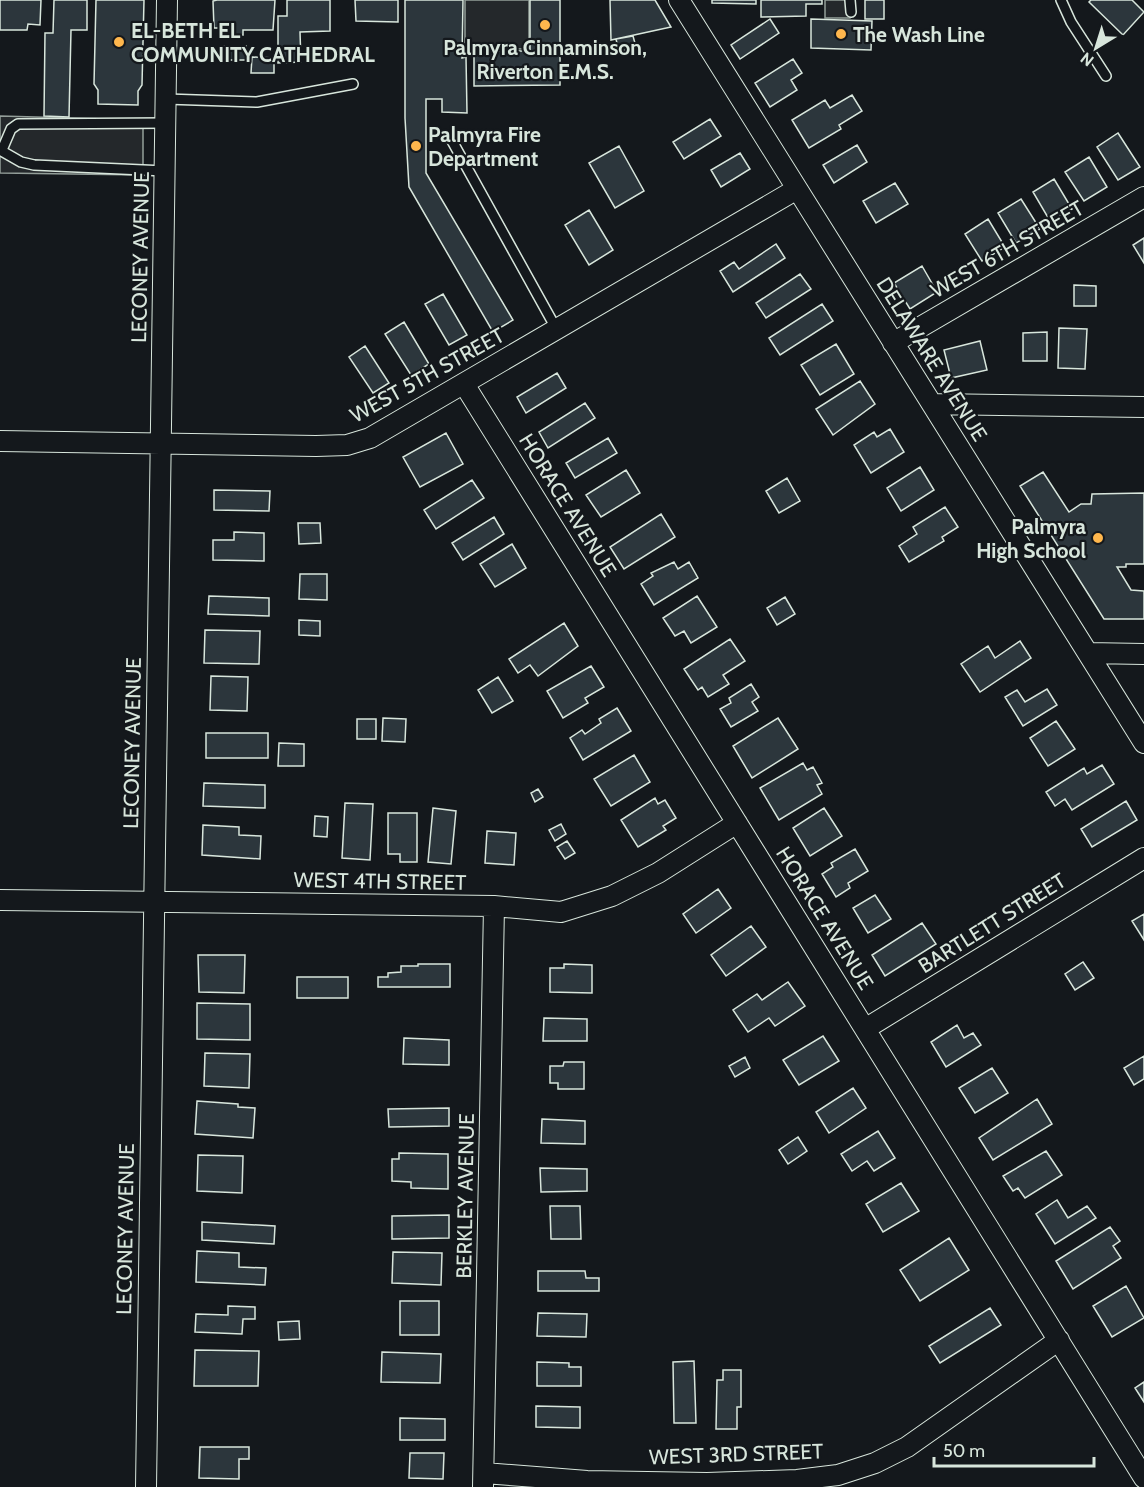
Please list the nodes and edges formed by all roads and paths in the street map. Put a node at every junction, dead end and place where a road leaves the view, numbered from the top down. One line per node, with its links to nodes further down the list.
1 (167, 0): 8 (street, LECONEY AVENUE)
2 (679, 0): 13 (street, DELAWARE AVENUE)
3 (850, 0): 5 (lane)
4 (1061, 0): 6 (lane)
5 (851, 12)
6 (1106, 76)
7 (353, 84): 8 (lane)
8 (166, 99): 9 (street, LECONEY AVENUE)
9 (166, 123): 11 (lane); 12 (street, LECONEY AVENUE)
10 (451, 139): 15 (lane)
11 (1, 150): 12 (lane)
12 (165, 171): 21 (street, LECONEY AVENUE)
13 (797, 189): 15 (street, WEST 5TH STREET); 16 (street, DELAWARE AVENUE)
14 (1144, 197): 16 (street, WEST 6TH STREET)
15 (557, 330): 17 (street, WEST 5TH STREET)
16 (893, 343): 18 (street, DELAWARE AVENUE)
17 (465, 384): 21 (street, WEST 5TH STREET); 25 (street, HORACE AVENUE)
18 (932, 404): 19 (street); 22 (street, DELAWARE AVENUE)
19 (1144, 406)
20 (0, 441): 21 (street, WEST 5TH STREET)
21 (161, 443): 28 (street, LECONEY AVENUE)
22 (1088, 653): 23 (street); 24 (street, DELAWARE AVENUE)
23 (1144, 654)
24 (1144, 743)
25 (737, 823): 29 (street, WEST 4TH STREET); 30 (street, HORACE AVENUE)
26 (1144, 858): 30 (street, BARTLETT STREET)
27 (0, 900): 28 (street, WEST 4TH STREET)
28 (154, 902): 29 (street, WEST 4TH STREET); 34 (street, LECONEY AVENUE)
29 (494, 906): 33 (street, BERKLEY AVENUE)
30 (865, 1029): 31 (street, HORACE AVENUE)
31 (1059, 1340): 32 (street, HORACE AVENUE); 33 (street, WEST 3RD STREET)
32 (1144, 1478)
33 (483, 1480)
34 (146, 1487)

